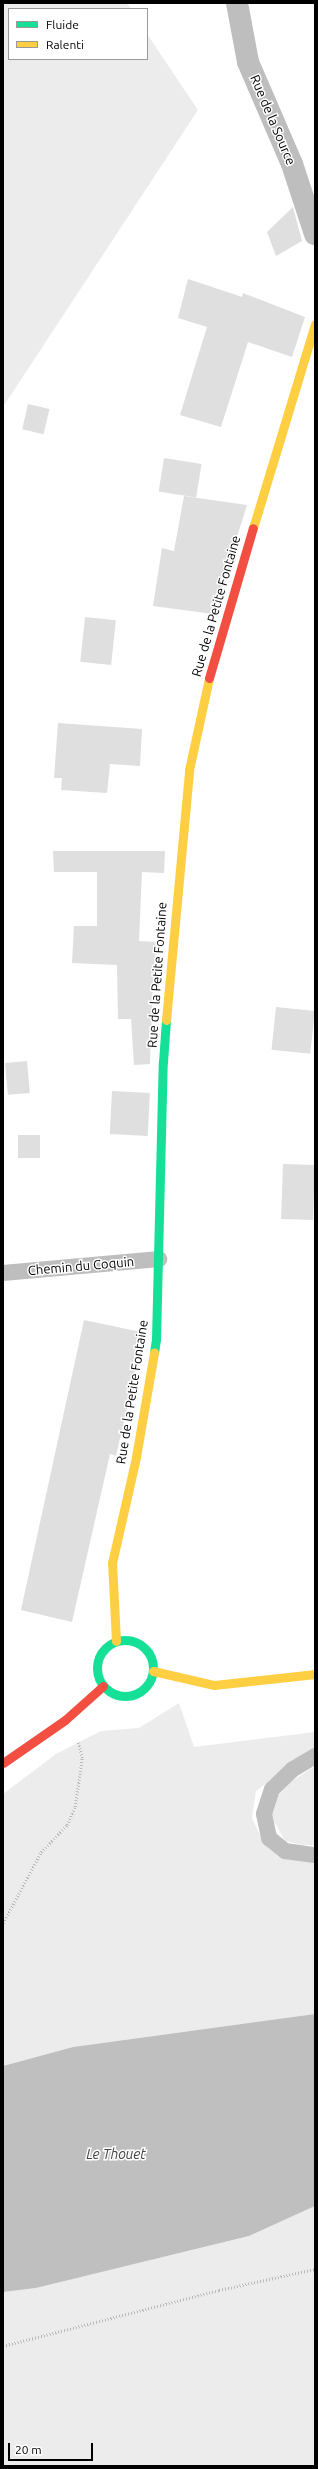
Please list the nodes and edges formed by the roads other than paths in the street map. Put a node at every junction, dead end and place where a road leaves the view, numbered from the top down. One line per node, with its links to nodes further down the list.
1 (238, 3): 2 (street, Rue de la Source)
2 (315, 234)
3 (315, 324): 4 (street, Rue de la Petite Fontaine)
4 (159, 1259): 5 (lane, Chemin du Coquin); 6 (street, Rue de la Petite Fontaine)
5 (3, 1273)
6 (116, 1641): 7 (street); 9 (street)
7 (153, 1671): 8 (street); 9 (street)
8 (315, 1674)
9 (103, 1686): 11 (street)
10 (315, 1756): 12 (lane)
11 (3, 1762)
12 (315, 1855)

